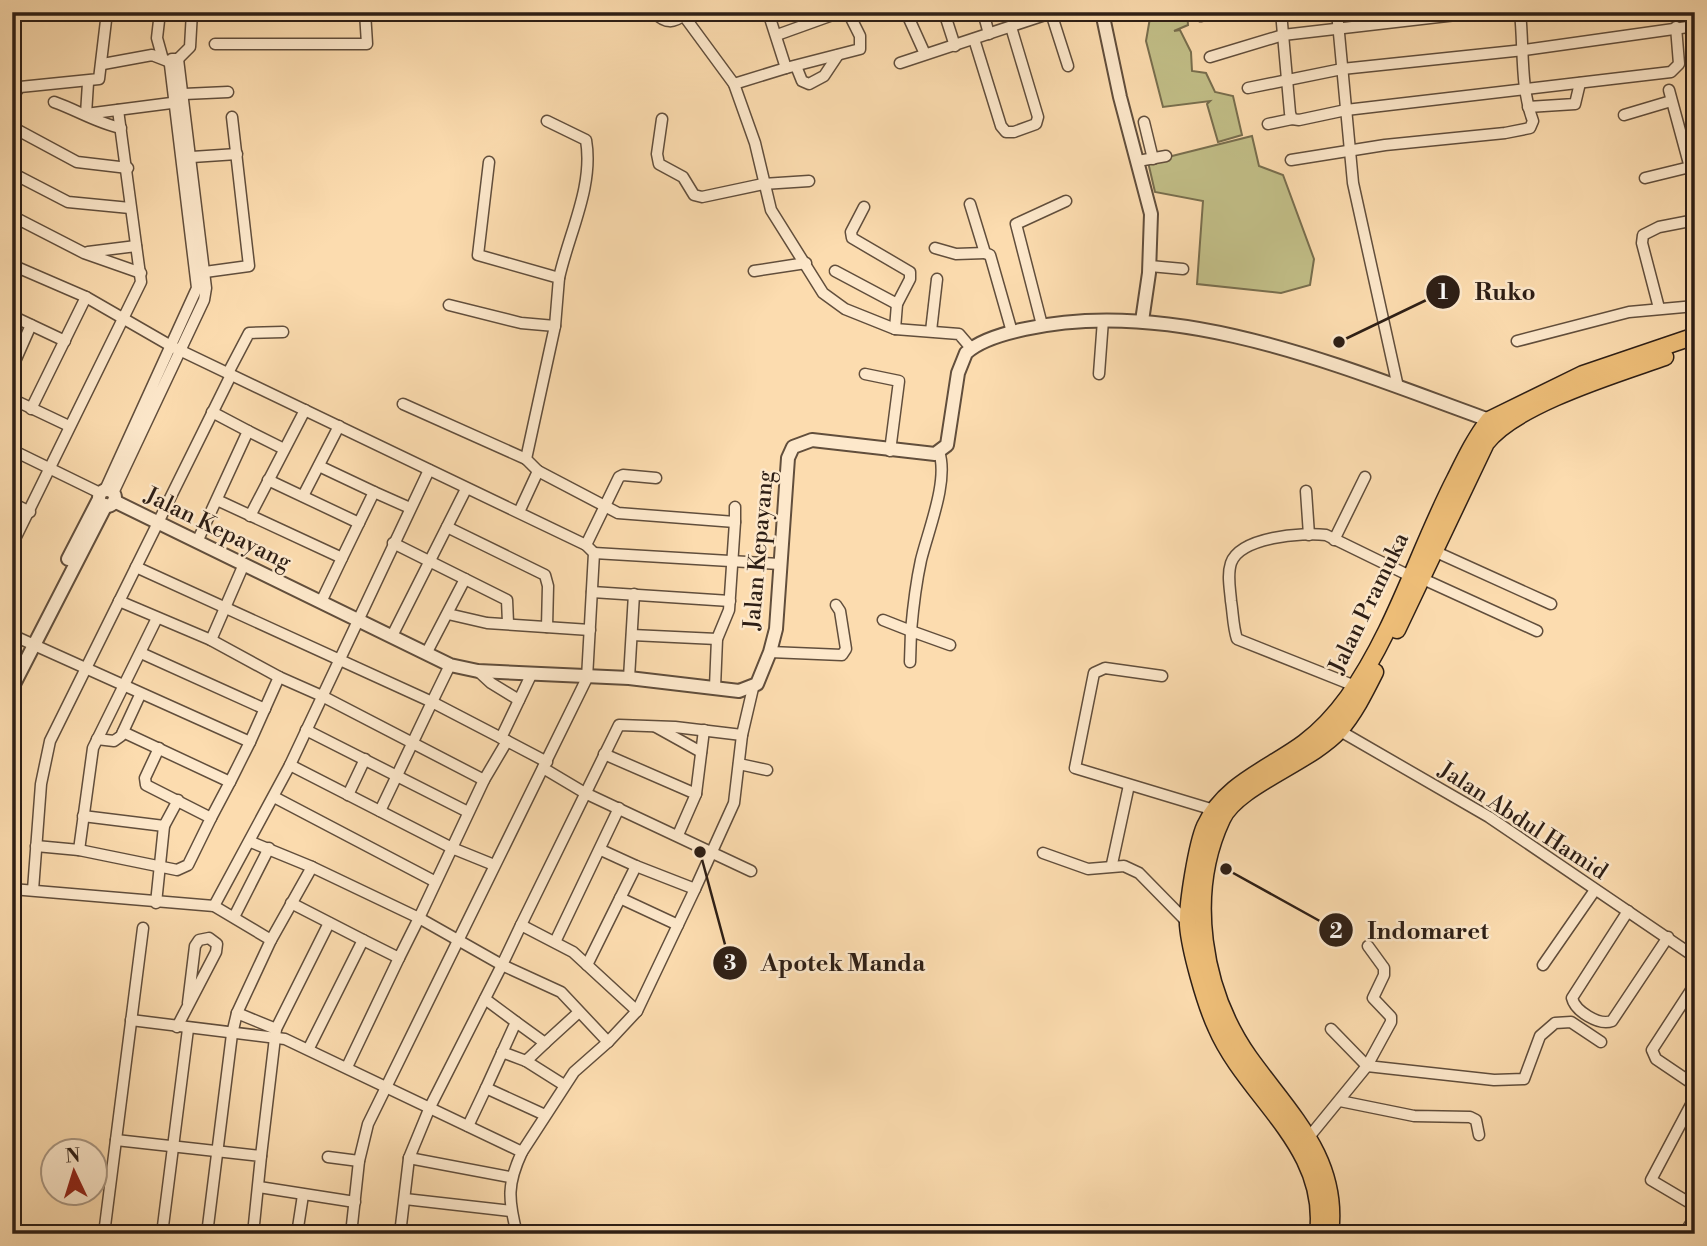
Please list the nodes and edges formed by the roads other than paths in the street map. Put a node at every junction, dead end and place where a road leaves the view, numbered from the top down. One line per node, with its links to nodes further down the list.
1 (107, 12): 40 (street)
2 (160, 12): 38 (street)
3 (192, 12): 38 (street)
4 (365, 12): 32 (street)
5 (415, 12): 6 (street)
6 (430, 12)
7 (653, 12): 21 (street)
8 (768, 12): 29 (street)
9 (841, 12): 29 (street)
10 (848, 12): 36 (street)
11 (906, 12): 35 (street)
12 (944, 12): 33 (street)
13 (983, 12): 28 (street)
14 (1102, 12): 73 (street)
15 (1216, 12): 22 (street)
16 (1281, 12): 30 (street)
17 (1337, 12): 26 (street)
18 (1482, 12): 26 (street)
19 (1520, 12): 34 (street)
20 (1052, 13): 23 (street); 41 (street)
21 (686, 14): 46 (street)
22 (1200, 16)
23 (1026, 17): 25 (street)
24 (1695, 26): 27 (street)
25 (1011, 27): 28 (street); 31 (street)
26 (1338, 27): 30 (street); 43 (street)
27 (1676, 27): 34 (street); 47 (street)
28 (989, 34): 31 (street)
29 (777, 35): 42 (street)
30 (1283, 35): 37 (street); 44 (street)
31 (974, 39): 33 (street)
32 (215, 44)
33 (954, 46): 35 (street)
34 (1524, 50): 43 (street); 49 (street)
35 (925, 54): 39 (street)
36 (838, 55): 42 (street); 42 (street)
37 (1210, 57)
38 (170, 59): 40 (street); 52 (street)
39 (900, 63)
40 (103, 64): 45 (street)
41 (1068, 66)
42 (791, 67): 46 (street)
43 (1342, 69): 44 (street); 56 (street)
44 (1287, 79): 48 (street); 61 (street)
45 (88, 83): 51 (street); 57 (street)
46 (734, 83): 80 (street)
47 (1580, 83): 49 (street); 54 (street)
48 (1248, 88)
49 (1524, 88): 54 (street); 56 (street)
50 (228, 92): 52 (street)
51 (12, 97)
52 (181, 99): 55 (street); 70 (street); 123 (street)
53 (54, 102): 57 (street)
54 (1528, 107): 67 (street)
55 (118, 110): 57 (street); 66 (street)
56 (1346, 110): 61 (street); 67 (street)
57 (86, 114): 66 (street)
58 (1624, 115): 75 (street)
59 (232, 117): 68 (street)
60 (662, 119): 80 (street)
61 (1292, 119): 64 (street)
62 (547, 121): 100 (street)
63 (1144, 122): 71 (street)
64 (1268, 124)
65 (12, 127): 76 (street)
66 (121, 128): 76 (street)
67 (1351, 150): 72 (street); 129 (street)
68 (237, 154): 70 (street); 98 (street)
69 (1166, 156): 71 (street)
70 (192, 157): 98 (street)
71 (1153, 159): 73 (street)
72 (1291, 160)
73 (1138, 161): 94 (street)
74 (489, 162): 100 (street)
75 (1690, 167): 78 (street); 81 (street)
76 (128, 168): 85 (street)
77 (12, 173): 85 (street)
78 (1646, 178)
79 (808, 181): 80 (street)
80 (764, 184): 92 (street)
81 (1695, 186)
82 (1066, 201): 111 (street)
83 (970, 204): 91 (street)
84 (864, 207): 103 (street)
85 (130, 208): 88 (street)
86 (12, 216): 90 (street)
87 (1695, 220): 106 (street)
88 (135, 246): 90 (street); 99 (street)
89 (935, 248): 91 (street)
90 (84, 253): 99 (street)
91 (985, 253): 117 (street)
92 (806, 263): 96 (street); 114 (street)
93 (12, 265): 102 (street)
94 (1150, 266): 95 (street); 110 (street)
95 (1183, 270)
96 (754, 271)
97 (835, 271): 103 (street)
98 (205, 272): 123 (street)
99 (141, 273): 108 (street)
100 (559, 278): 113 (street)
101 (937, 279): 115 (street)
102 (86, 297): 108 (street); 119 (street)
103 (897, 304): 114 (street)
104 (449, 305): 113 (street)
105 (1695, 306): 106 (street)
106 (1659, 308): 120 (street)
107 (12, 316): 112 (street)
108 (124, 317): 123 (street); 136 (street)
109 (1103, 320): 110 (street); 111 (street); 128 (street)
110 (1142, 320): 129 (street)
111 (1042, 325): 117 (street)
112 (32, 326): 119 (street); 125 (street)
113 (555, 326): 143 (street)
114 (895, 329): 115 (street)
115 (931, 331): 122 (street)
116 (283, 332): 126 (street)
117 (1012, 332): 122 (street)
118 (1695, 336): 124 (main road, Jalan Pramuka)
119 (65, 341): 132 (street)
120 (1517, 341)
121 (1695, 346): 124 (main road, Jalan Pramuka)
122 (971, 348): 142 (street)
123 (176, 349): 126 (street); 155 (street)
124 (1624, 365): 135 (main road, Jalan Pramuka); 174 (main road, Jalan Pramuka)
125 (12, 368)
126 (229, 374): 133 (street); 134 (street)
127 (865, 374): 141 (street)
128 (1099, 374)
129 (1398, 387): 135 (street)
130 (12, 399): 132 (street)
131 (403, 404): 143 (street)
132 (32, 409): 136 (street)
133 (305, 410): 137 (street); 139 (street)
134 (212, 412): 138 (street); 165 (street)
135 (1489, 420): 181 (main road, Jalan Pramuka)
136 (69, 426): 145 (street)
137 (339, 426): 144 (street); 146 (street)
138 (248, 431): 139 (street); 156 (street)
139 (284, 449): 150 (street)
140 (12, 450): 145 (street)
141 (890, 451): 142 (street, Jalan Kepayang); 179 (street, Jalan Kepayang)
142 (939, 452): 199 (street)
143 (526, 459): 147 (street)
144 (319, 466): 153 (street); 154 (street)
145 (48, 468): 155 (street); 161 (street)
146 (429, 470): 151 (street); 160 (street)
147 (538, 471): 158 (street); 162 (street)
148 (1365, 477): 169 (street)
149 (656, 478): 158 (street)
150 (268, 480): 154 (street); 163 (street)
151 (467, 489): 162 (street); 167 (street)
152 (1306, 491): 168 (street)
153 (374, 492): 160 (street); 166 (street)
154 (303, 496): 166 (street)
155 (106, 497): 165 (street, Jalan Kepayang); 206 (street)
156 (217, 500): 163 (street); 170 (street)
157 (12, 503): 161 (street)
158 (604, 507): 164 (street); 173 (street)
159 (735, 507): 164 (street)
160 (410, 508): 171 (street)
161 (30, 512): 172 (street)
162 (519, 512): 173 (street)
163 (250, 516): 175 (street)
164 (735, 522): 177 (street)
165 (157, 523): 170 (street, Jalan Kepayang); 180 (street)
166 (359, 523): 175 (street)
167 (447, 527): 176 (street); 197 (street)
168 (1309, 535): 169 (street); 222 (street)
169 (1334, 540): 181 (street)
170 (197, 542): 178 (street, Jalan Kepayang)
171 (393, 543): 176 (street); 194 (street)
172 (12, 545)
173 (590, 549): 177 (street); 183 (street)
174 (1434, 551): 181 (main road, Jalan Pramuka); 189 (street)
175 (342, 558): 187 (street)
176 (430, 561): 182 (street); 203 (street)
177 (732, 561): 179 (street); 186 (street)
178 (244, 564): 187 (street, Jalan Kepayang); 191 (street)
179 (780, 564): 209 (street, Jalan Kepayang)
180 (136, 567): 185 (street); 191 (street)
181 (1416, 578): 188 (main road, Jalan Pramuka); 200 (street)
182 (465, 579): 192 (street); 196 (street)
183 (592, 592): 184 (street); 198 (street)
184 (634, 594): 186 (street); 202 (street)
185 (119, 601): 193 (street); 215 (street)
186 (730, 601): 205 (street)
187 (321, 602): 194 (street, Jalan Kepayang)
188 (1405, 604): 222 (main road, Jalan Pramuka); 233 (main road, Jalan Pramuka)
189 (1551, 604)
190 (836, 605): 209 (street)
191 (226, 607): 204 (street); 211 (street)
192 (448, 614): 196 (street); 208 (street)
193 (157, 618): 204 (street); 210 (street)
194 (358, 619): 203 (street, Jalan Kepayang); 211 (street)
195 (883, 620): 199 (street)
196 (508, 623): 197 (street)
197 (547, 627): 198 (street)
198 (590, 630): 220 (street)
199 (911, 631): 207 (street); 212 (street)
200 (1537, 631)
201 (12, 635): 206 (street)
202 (632, 635): 205 (street); 221 (street)
203 (392, 636): 208 (street, Jalan Kepayang)
204 (211, 639): 219 (street)
205 (717, 639): 224 (street)
206 (29, 643): 214 (street); 215 (street); 225 (street)
207 (950, 645)
208 (426, 652): 213 (street, Jalan Kepayang)
209 (770, 652): 226 (street, Jalan Kepayang)
210 (141, 653): 223 (street); 231 (street)
211 (340, 658): 228 (street); 230 (street)
212 (910, 662)
213 (450, 665): 216 (street, Jalan Kepayang); 230 (street)
214 (12, 668)
215 (86, 668): 223 (street); 268 (street)
216 (478, 671): 217 (street, Jalan Kepayang); 229 (street)
217 (532, 673): 220 (street, Jalan Kepayang); 229 (street)
218 (1162, 676): 253 (street)
219 (279, 677): 228 (street); 231 (street)
220 (587, 678): 221 (street, Jalan Kepayang); 248 (street)
221 (629, 678): 224 (street, Jalan Kepayang)
222 (1355, 686): 233 (main road, Jalan Pramuka)
223 (125, 687): 227 (street); 238 (street)
224 (715, 687): 226 (street, Jalan Kepayang)
225 (12, 688)
226 (753, 688): 237 (street)
227 (140, 695): 236 (street); 241 (street)
228 (322, 696): 234 (street); 240 (street)
229 (519, 700): 239 (street)
230 (432, 702): 239 (street); 240 (street)
231 (265, 709): 241 (street)
232 (654, 726): 235 (street); 243 (street); 244 (street)
233 (1334, 726): 260 (main road, Jalan Pramuka); 285 (street, Jalan Abdul Hamid); 339 (main road, Jalan Pramuka)
234 (306, 730): 245 (street); 247 (street)
235 (704, 730): 237 (street); 243 (street)
236 (123, 732): 238 (street); 242 (street)
237 (742, 735): 246 (street)
238 (97, 739): 263 (street)
239 (504, 740): 248 (street); 251 (street)
240 (411, 741): 250 (street); 251 (street)
241 (250, 742): 252 (street)
242 (159, 748): 252 (street); 258 (street)
243 (701, 752): 255 (street)
244 (604, 754): 254 (street); 255 (street)
245 (365, 760): 250 (street); 256 (street)
246 (739, 764): 249 (street); 273 (street)
247 (290, 765): 256 (street); 257 (street)
248 (545, 765): 254 (street); 276 (street)
249 (767, 770)
250 (397, 775): 261 (street); 262 (street)
251 (484, 780): 262 (street)
252 (230, 782): 264 (street)
253 (1129, 785): 260 (street); 275 (street)
254 (584, 793): 259 (street); 295 (street)
255 (695, 794): 266 (street)
256 (348, 795): 261 (street)
257 (274, 797): 267 (street); 281 (street)
258 (177, 800): 264 (street); 265 (street)
259 (619, 808): 266 (street); 272 (street)
260 (1214, 810): 294 (main road, Jalan Pramuka)
261 (380, 811): 270 (street)
262 (468, 812): 270 (street)
263 (83, 816): 265 (street); 271 (street)
264 (211, 818): 278 (street)
265 (164, 826): 278 (street)
266 (678, 835): 273 (street)
267 (251, 842): 269 (street); 289 (street)
268 (36, 846): 271 (street); 284 (street)
269 (269, 848): 279 (street); 291 (street)
270 (452, 848): 276 (street); 281 (street)
271 (79, 850): 278 (street)
272 (601, 850): 277 (street); 302 (street)
273 (712, 852): 280 (street); 282 (street)
274 (1043, 853): 275 (street)
275 (1112, 864): 294 (street)
276 (494, 865): 301 (street)
277 (636, 866): 282 (street); 286 (street)
278 (160, 867): 287 (street)
279 (312, 867): 288 (street); 292 (street)
280 (751, 871)
281 (434, 881): 292 (street)
282 (695, 889): 296 (street)
283 (12, 890): 284 (street)
284 (33, 890): 287 (street)
285 (1595, 890): 290 (street, Jalan Abdul Hamid); 308 (street)
286 (620, 898): 296 (street); 307 (street)
287 (156, 903): 289 (street)
288 (291, 903): 293 (street); 299 (street)
289 (214, 906): 291 (street)
290 (1628, 911): 298 (street, Jalan Abdul Hamid); 298 (street)
291 (234, 917): 299 (street)
292 (419, 918): 301 (street); 305 (street)
293 (329, 922): 300 (street); 319 (street)
294 (1188, 923): 364 (main road, Jalan Pramuka)
295 (521, 925): 302 (street); 306 (street)
296 (678, 925): 312 (street)
297 (143, 928): 315 (street)
298 (1668, 937): 304 (street, Jalan Abdul Hamid)
299 (271, 940): 314 (street)
300 (363, 940): 305 (street); 324 (street)
301 (458, 941): 306 (street); 330 (street)
302 (555, 942): 307 (street)
303 (1368, 946): 327 (street)
304 (1695, 957)
305 (399, 958): 328 (street)
306 (502, 965): 310 (street); 313 (street)
307 (587, 965): 312 (street)
308 (1543, 965)
309 (1695, 984): 329 (street)
310 (485, 999): 316 (street); 335 (street)
311 (188, 1003): 311 (street); 317 (street)
312 (637, 1011): 321 (street)
313 (579, 1012): 321 (street); 323 (street)
314 (237, 1013): 319 (street); 320 (street)
315 (131, 1020): 317 (street); 340 (street)
316 (516, 1022): 323 (street); 325 (street)
317 (183, 1028): 320 (street); 341 (street)
318 (1331, 1030): 327 (street)
319 (276, 1032): 320 (street); 324 (street); 344 (street)
320 (232, 1034): 342 (street)
321 (608, 1042): 331 (street)
322 (1601, 1042): 327 (street)
323 (545, 1043): 326 (street)
324 (309, 1048): 328 (street)
325 (502, 1052): 326 (street); 332 (street)
326 (526, 1061): 331 (street)
327 (1367, 1066): 334 (street)
328 (347, 1067): 330 (street)
329 (1695, 1081)
330 (386, 1086): 335 (street); 347 (street)
331 (564, 1086): 336 (street)
332 (486, 1088): 336 (street); 337 (street)
333 (1695, 1097): 353 (street)
334 (1340, 1101): 338 (street); 339 (street)
335 (430, 1107): 337 (street); 346 (street)
336 (545, 1115): 343 (street)
337 (468, 1126): 343 (street)
338 (1479, 1135)
339 (1309, 1137): 365 (main road, Jalan Pramuka)
340 (117, 1140): 341 (street); 356 (street)
341 (173, 1146): 342 (street); 357 (street)
342 (218, 1151): 344 (street); 358 (street)
343 (522, 1152): 348 (street)
344 (261, 1156): 349 (street)
345 (328, 1157): 347 (street)
346 (409, 1158): 348 (street); 351 (street)
347 (359, 1161): 352 (street)
348 (510, 1177): 354 (street)
349 (259, 1187): 350 (street); 359 (street)
350 (303, 1195): 352 (street); 360 (street)
351 (405, 1199): 354 (street); 362 (street)
352 (355, 1202): 361 (street)
353 (1695, 1206)
354 (511, 1211): 363 (street)
355 (1695, 1217): 366 (street)
356 (104, 1234)
357 (162, 1234)
358 (208, 1234)
359 (253, 1234)
360 (297, 1234)
361 (353, 1234)
362 (400, 1234)
363 (517, 1234)
364 (1318, 1234)
365 (1330, 1234)
366 (1684, 1234)

